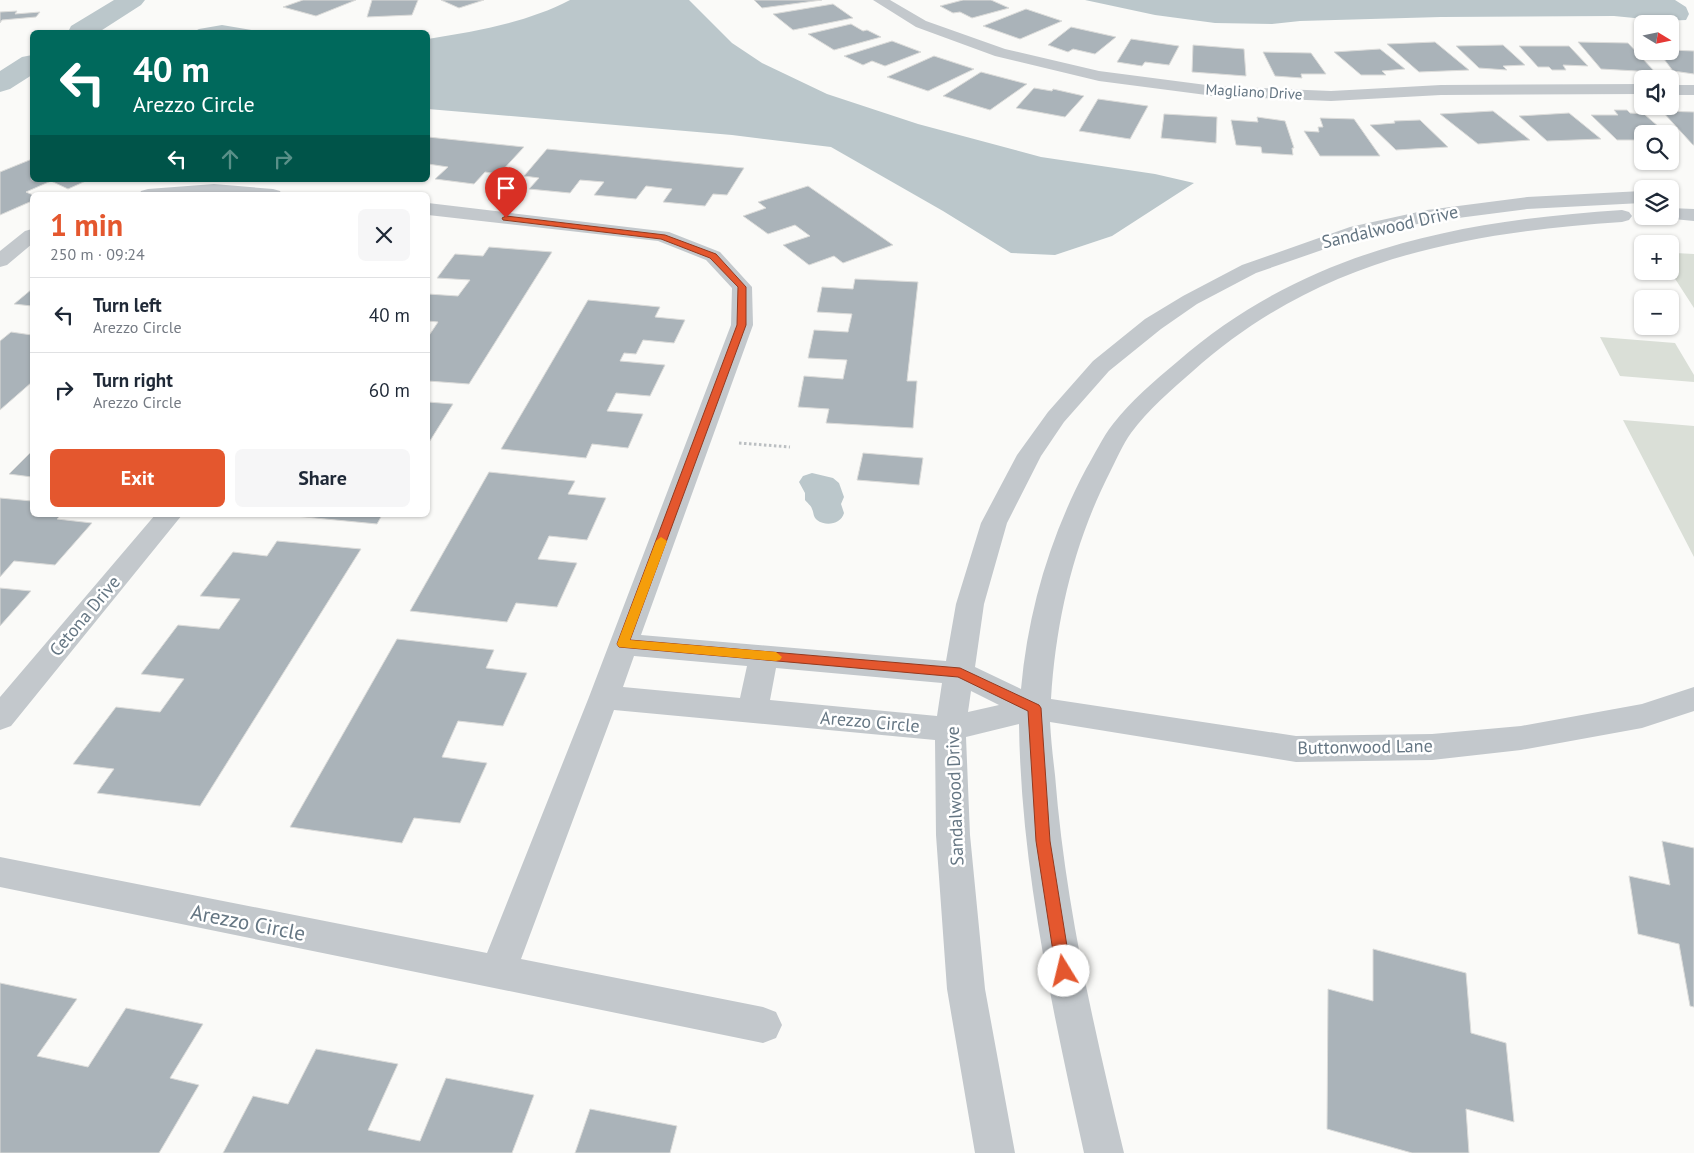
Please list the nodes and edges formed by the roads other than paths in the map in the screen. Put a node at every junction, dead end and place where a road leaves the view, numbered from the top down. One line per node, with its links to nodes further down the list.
1 (880, 0): 2 (street, Magliano Drive)
2 (1634, 89)
3 (1679, 90): 4 (street)
4 (1694, 90)
5 (188, 192): 6 (street)
6 (238, 192)
7 (1634, 197): 17 (street, Sandalwood Drive)
8 (1679, 206): 10 (street)
9 (430, 209): 15 (street)
10 (1694, 214)
11 (1634, 216): 20 (street, Sandalwood Drive)
12 (30, 237): 13 (street)
13 (0, 261)
14 (167, 517): 22 (street, Cetona Drive)
15 (623, 644): 16 (street); 18 (street)
16 (764, 656): 17 (street); 21 (street)
17 (960, 673): 20 (street); 23 (street, Sandalwood Drive)
18 (604, 698): 21 (street, Arezzo Circle); 25 (street)
19 (1694, 699): 20 (street, Buttonwood Lane)
20 (1034, 708): 23 (street, Arezzo Circle); 28 (street, Sandalwood Drive)
21 (753, 711): 23 (street, Arezzo Circle)
22 (0, 718)
23 (950, 729): 27 (street, Sandalwood Drive)
24 (0, 872): 25 (street, Arezzo Circle)
25 (496, 973): 26 (street, Arezzo Circle)
26 (763, 1025)
27 (995, 1153)
28 (1104, 1153)

